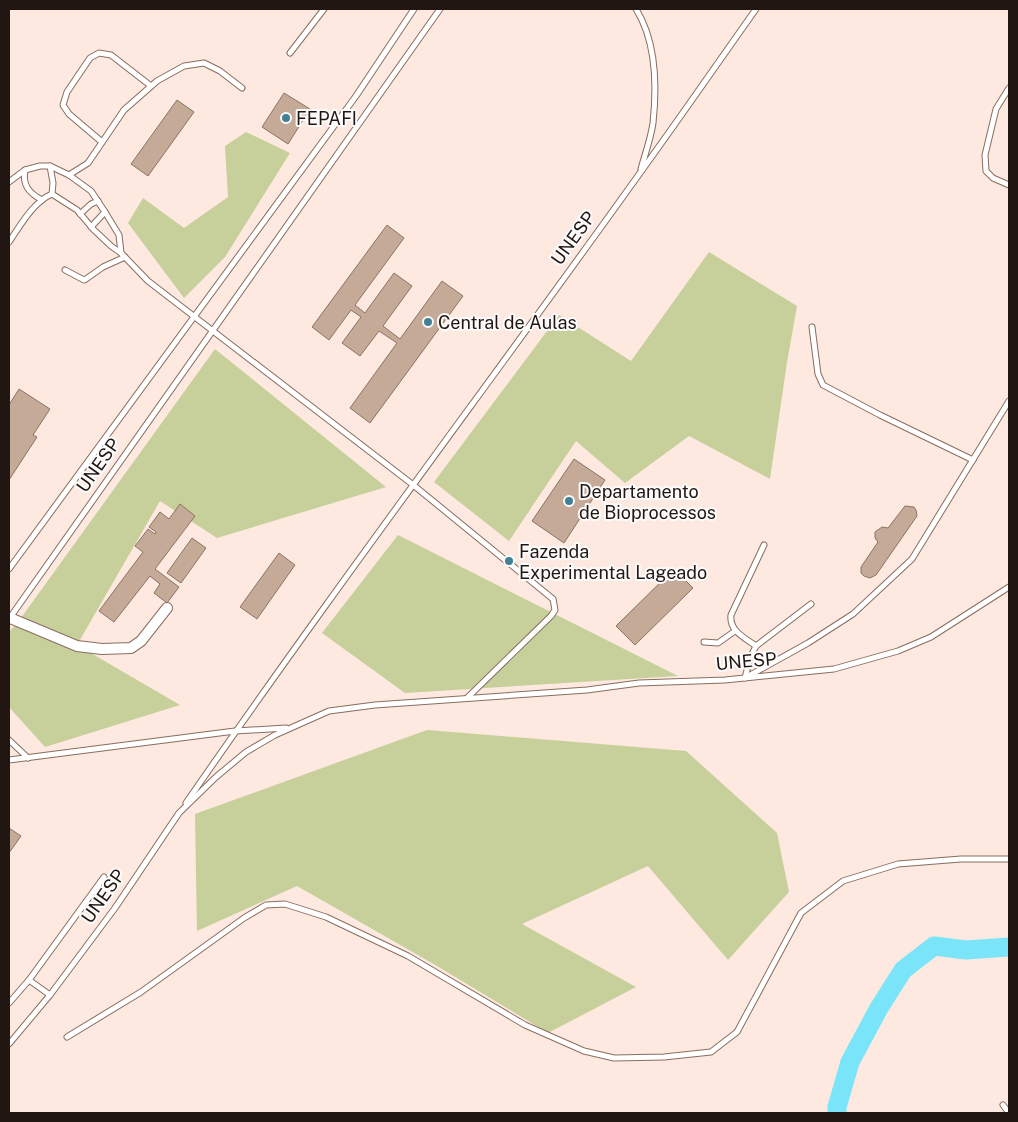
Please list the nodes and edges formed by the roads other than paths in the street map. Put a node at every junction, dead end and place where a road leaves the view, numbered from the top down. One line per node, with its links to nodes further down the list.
1 (324, 9): 6 (lane)
2 (414, 9): 26 (lane, UNESP)
3 (440, 9): 28 (lane, UNESP)
4 (636, 9): 13 (lane)
5 (756, 9): 13 (lane, UNESP)
6 (290, 53)
7 (151, 86): 8 (lane); 10 (lane); 10 (lane)
8 (242, 88)
9 (1009, 88): 16 (lane)
10 (102, 142): 14 (lane)
11 (50, 166): 12 (lane); 14 (lane); 17 (lane)
12 (25, 170): 15 (lane); 18 (lane)
13 (640, 174): 31 (lane, UNESP)
14 (69, 175): 19 (lane)
15 (9, 182)
16 (1009, 185)
17 (52, 194): 18 (lane); 21 (lane)
18 (42, 200): 23 (lane)
19 (98, 201): 20 (lane); 21 (lane)
20 (105, 212): 22 (lane); 24 (lane)
21 (80, 214): 22 (lane)
22 (91, 227): 24 (lane)
23 (9, 242)
24 (123, 255): 25 (lane); 26 (lane)
25 (65, 270)
26 (194, 317): 28 (lane); 33 (lane, UNESP)
27 (812, 328): 30 (lane)
28 (213, 332): 31 (lane); 37 (lane, UNESP)
29 (1009, 401): 30 (lane)
30 (973, 460): 41 (lane)
31 (412, 484): 42 (lane); 44 (lane, UNESP)
32 (764, 545): 38 (lane)
33 (9, 569)
34 (1009, 587): 41 (lane, UNESP)
35 (811, 604): 40 (lane)
36 (167, 608): 37 (street, UNESP)
37 (9, 618)
38 (735, 630): 39 (lane); 40 (lane)
39 (704, 642)
40 (756, 646): 41 (lane)
41 (745, 678): 42 (lane, UNESP)
42 (466, 698): 43 (lane, UNESP)
43 (292, 728): 44 (lane, UNESP); 48 (lane, UNESP)
44 (235, 732): 46 (lane, UNESP); 48 (lane, UNESP)
45 (9, 740): 46 (lane)
46 (28, 758): 47 (lane, UNESP)
47 (9, 760)
48 (179, 813): 52 (lane, UNESP)
49 (1009, 859): 54 (lane)
50 (104, 877): 51 (lane, UNESP)
51 (29, 980): 52 (lane); 53 (lane, UNESP)
52 (50, 995): 55 (lane, UNESP)
53 (9, 1003)
54 (67, 1037)
55 (9, 1044)
56 (1003, 1105): 57 (lane)
57 (1009, 1113)

